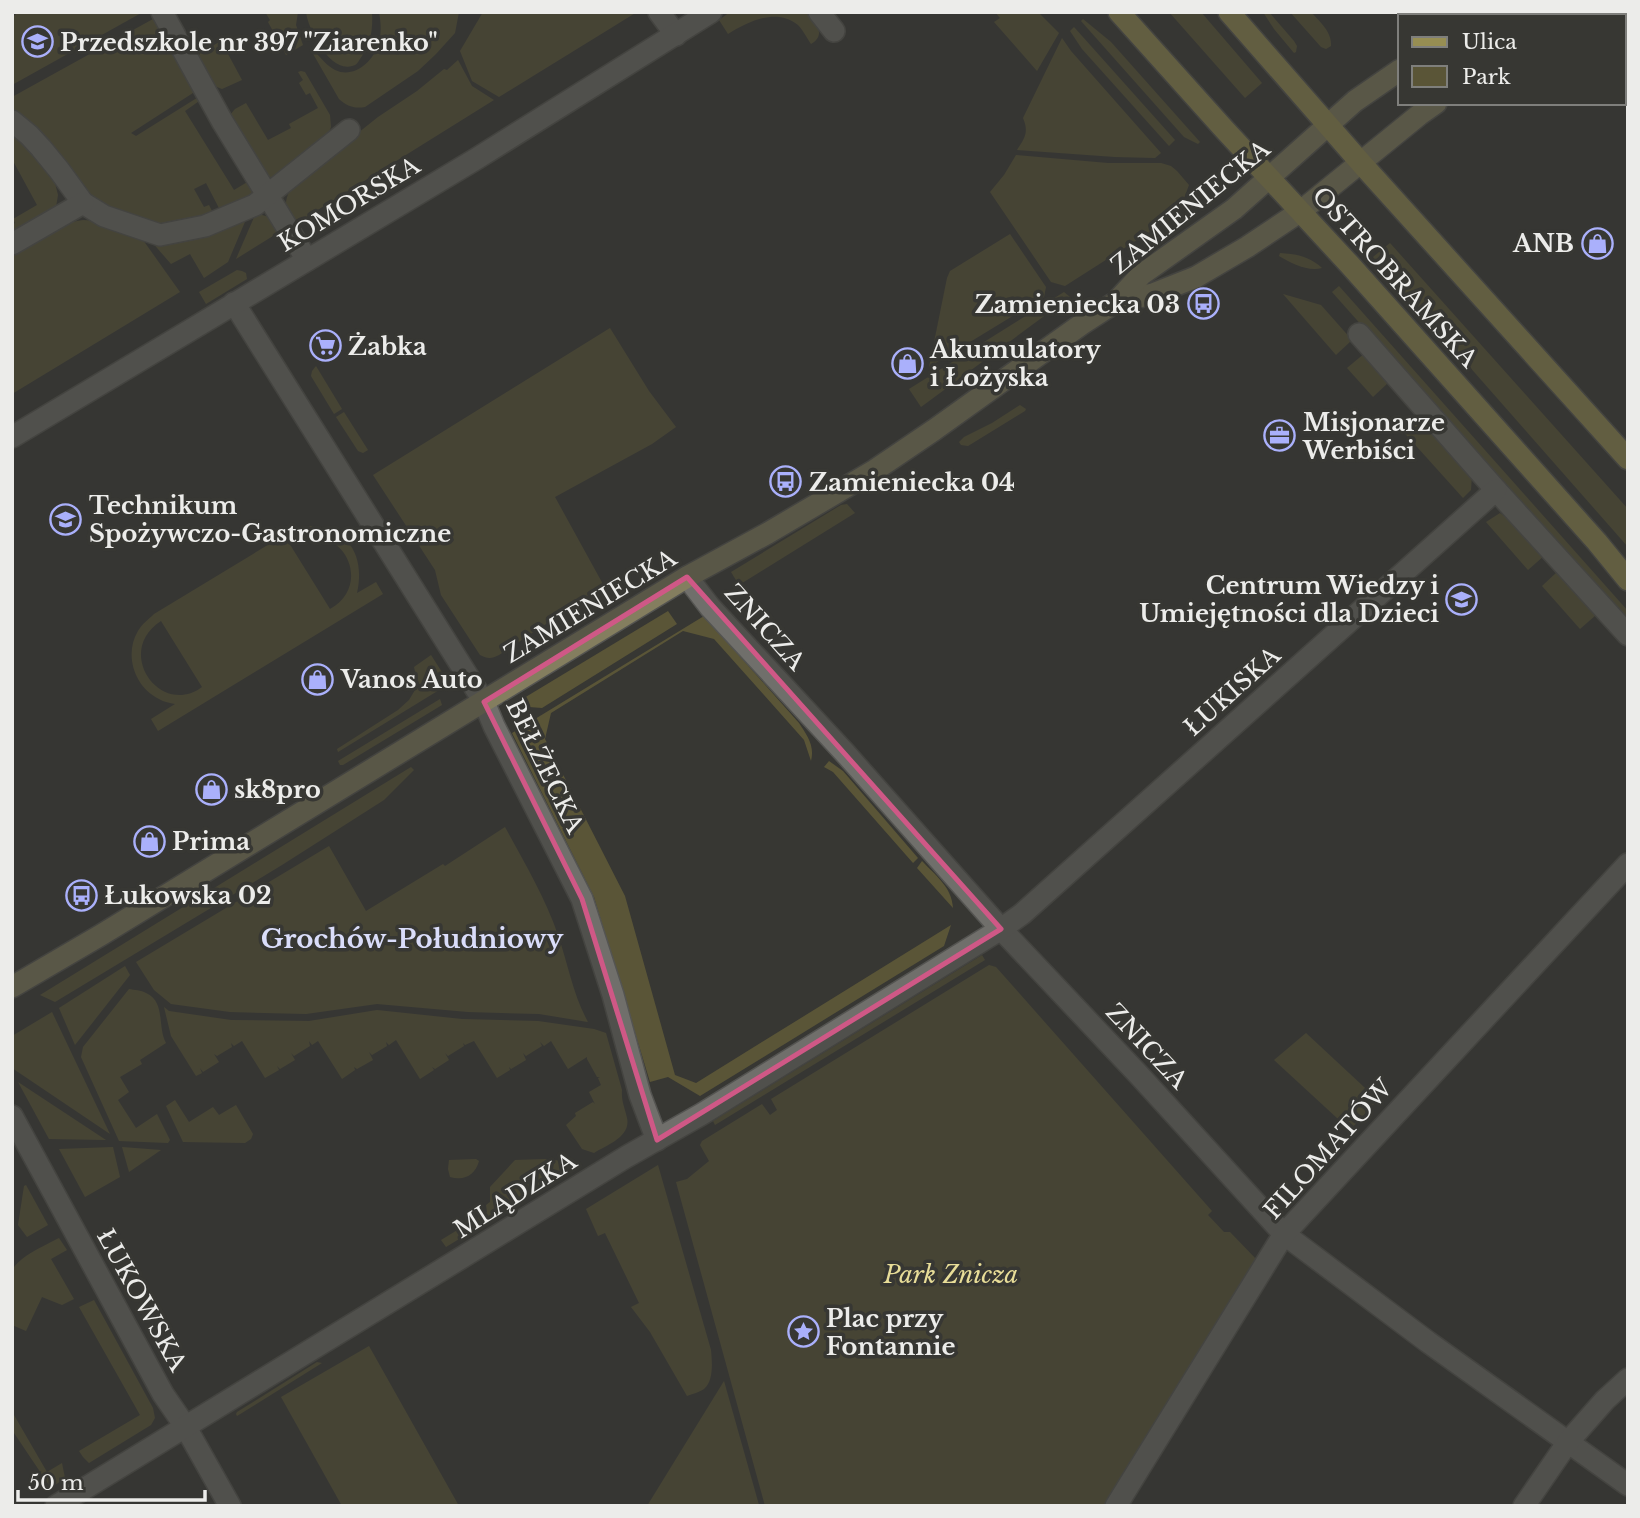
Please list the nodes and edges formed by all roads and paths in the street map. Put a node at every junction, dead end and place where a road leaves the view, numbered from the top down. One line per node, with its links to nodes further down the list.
1 (162, 12): 16 (street)
2 (659, 12): 8 (street)
3 (711, 12): 8 (street, KOMORSKA)
4 (819, 12): 7 (street)
5 (1119, 12): 15 (main road, OSTROBRAMSKA)
6 (1229, 12): 12 (main road, OSTROBRAMSKA)
7 (834, 31)
8 (676, 35): 20 (street, KOMORSKA)
9 (1398, 71): 12 (street, ZAMIENIECKA)
10 (1433, 105): 14 (street, ZAMIENIECKA)
11 (12, 121): 17 (street)
12 (1328, 125): 14 (main road, OSTROBRAMSKA); 15 (street, ZAMIENIECKA)
13 (349, 130): 16 (street)
14 (1361, 163): 18 (street, ZAMIENIECKA); 25 (main road, OSTROBRAMSKA)
15 (1269, 178): 18 (main road, OSTROBRAMSKA); 21 (street, ZAMIENIECKA)
16 (267, 195): 17 (street); 20 (street)
17 (83, 203): 19 (street)
18 (1300, 211): 21 (street, ZAMIENIECKA); 28 (main road, OSTROBRAMSKA)
19 (12, 244)
20 (307, 260): 22 (street, KOMORSKA)
21 (1116, 302): 27 (street, ZAMIENIECKA)
22 (234, 303): 24 (street, KOMORSKA); 30 (street, BEŁŻECKA)
23 (1359, 334): 26 (street)
24 (12, 437)
25 (1628, 458)
26 (1496, 490): 29 (street); 32 (street, ŁUKISKA)
27 (687, 577): 30 (street, ZAMIENIECKA); 32 (street, ZNICZA)
28 (1628, 580)
29 (1628, 635)
30 (484, 702): 33 (street, ZAMIENIECKA); 35 (street, BEŁŻECKA)
31 (1628, 864): 36 (street, FILOMATÓW)
32 (1001, 929): 35 (street, MLĄDZKA); 36 (street, ZNICZA)
33 (12, 987)
34 (12, 1116): 38 (street, ŁUKOWSKA)
35 (657, 1140): 38 (street, MLĄDZKA)
36 (1284, 1234): 39 (street, ZNICZA); 43 (street, FILOMATÓW)
37 (1628, 1379): 39 (street)
38 (185, 1426): 41 (street, MLĄDZKA); 42 (street, ŁUKOWSKA)
39 (1568, 1441): 40 (street, ZNICZA); 44 (street)
40 (1628, 1485)
41 (56, 1506)
42 (230, 1506)
43 (1116, 1506)
44 (1524, 1506)

